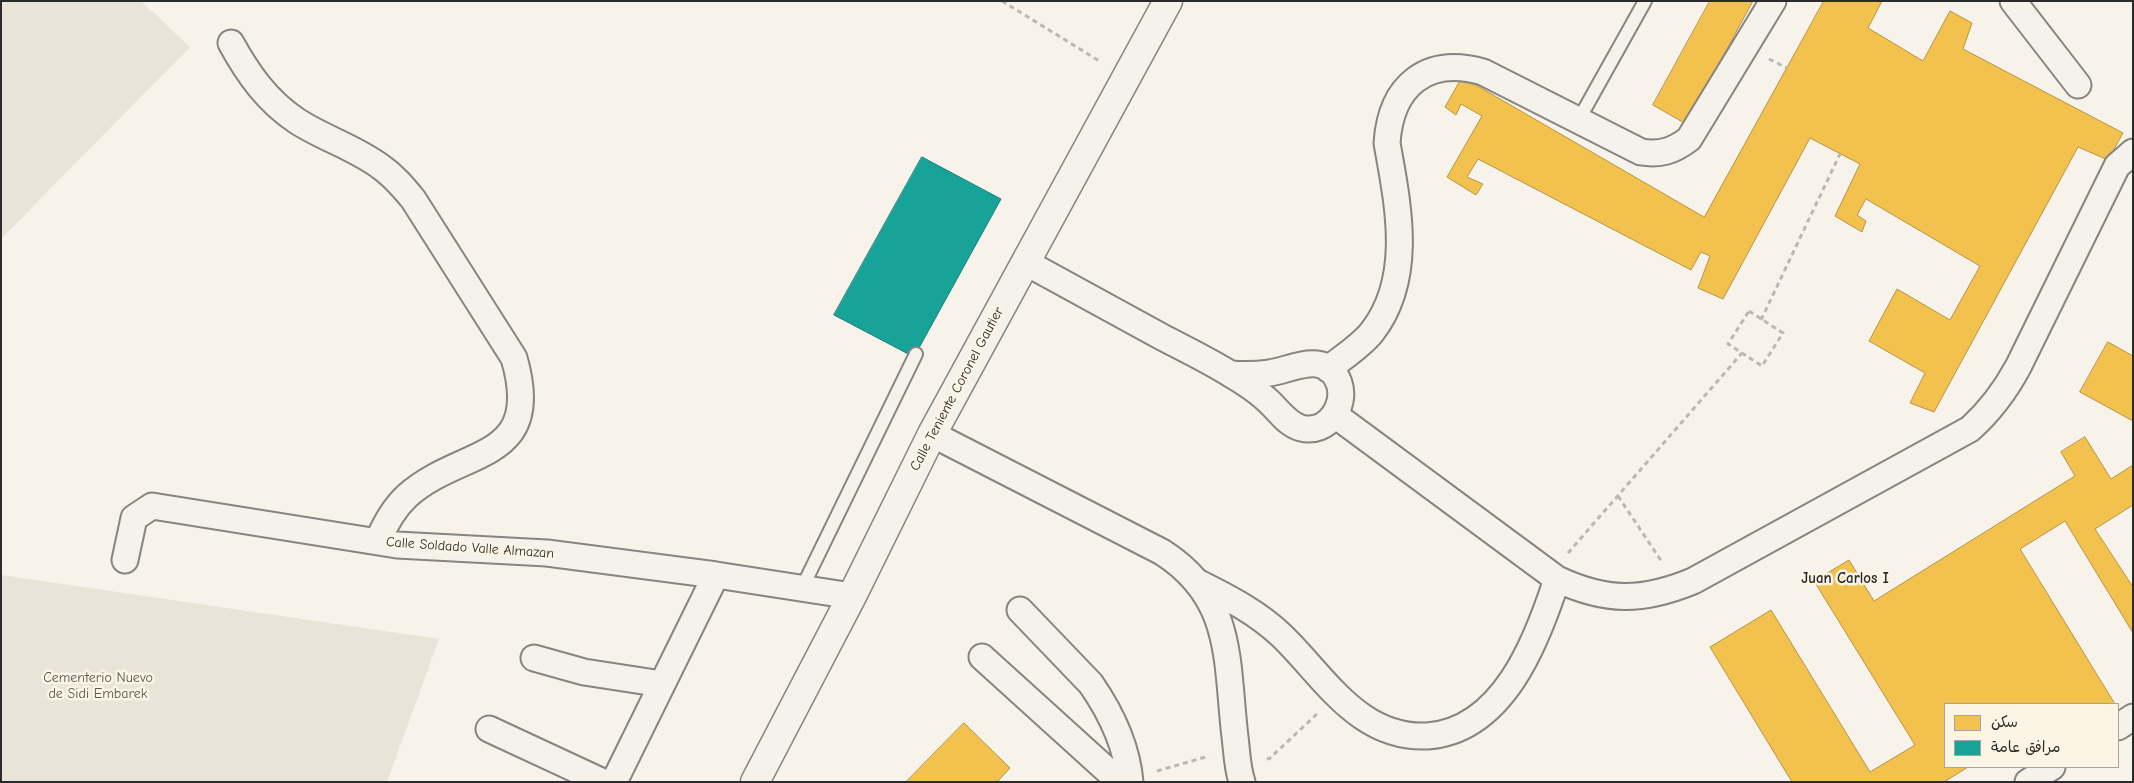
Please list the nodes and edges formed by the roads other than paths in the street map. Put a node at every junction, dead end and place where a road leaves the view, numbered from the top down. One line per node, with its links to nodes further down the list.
1 (1168, 1): 9 (main road, Calle Teniente Coronel Gautier)
2 (1645, 1): 7 (lane)
3 (1773, 1): 7 (street)
4 (2013, 1): 6 (street)
5 (231, 43): 17 (street)
6 (2078, 85)
7 (1578, 120): 11 (street)
8 (2133, 152): 20 (street)
9 (1025, 262): 13 (street); 16 (main road, Calle Teniente Coronel Gautier)
10 (916, 354): 22 (lane)
11 (1328, 369): 12 (street); 15 (street)
12 (1289, 370): 13 (street); 14 (street)
13 (1231, 374): 14 (street)
14 (1282, 414): 15 (street)
15 (1335, 415): 20 (street)
16 (932, 434): 21 (street); 23 (main road, Calle Teniente Coronel Gautier)
17 (378, 541): 18 (street, Calle Soldado Valle Almazan); 19 (street, Calle Soldado Valle Almazan)
18 (125, 560)
19 (716, 575): 22 (street, Calle Soldado Valle Almazan); 27 (street)
20 (1557, 579): 21 (street)
21 (1199, 583): 37 (street)
22 (802, 588): 23 (street, Calle Soldado Valle Almazan)
23 (852, 596): 34 (main road, Calle Teniente Coronel Gautier)
24 (1020, 610): 36 (street)
25 (982, 657): 35 (street)
26 (534, 658): 27 (street)
27 (662, 684): 33 (street)
28 (2133, 718): 29 (street)
29 (2119, 726)
30 (489, 729): 32 (street)
31 (2050, 768): 38 (street)
32 (603, 782)
33 (614, 782)
34 (754, 782)
35 (1120, 782)
36 (1130, 782)
37 (1242, 782)
38 (2028, 782)

